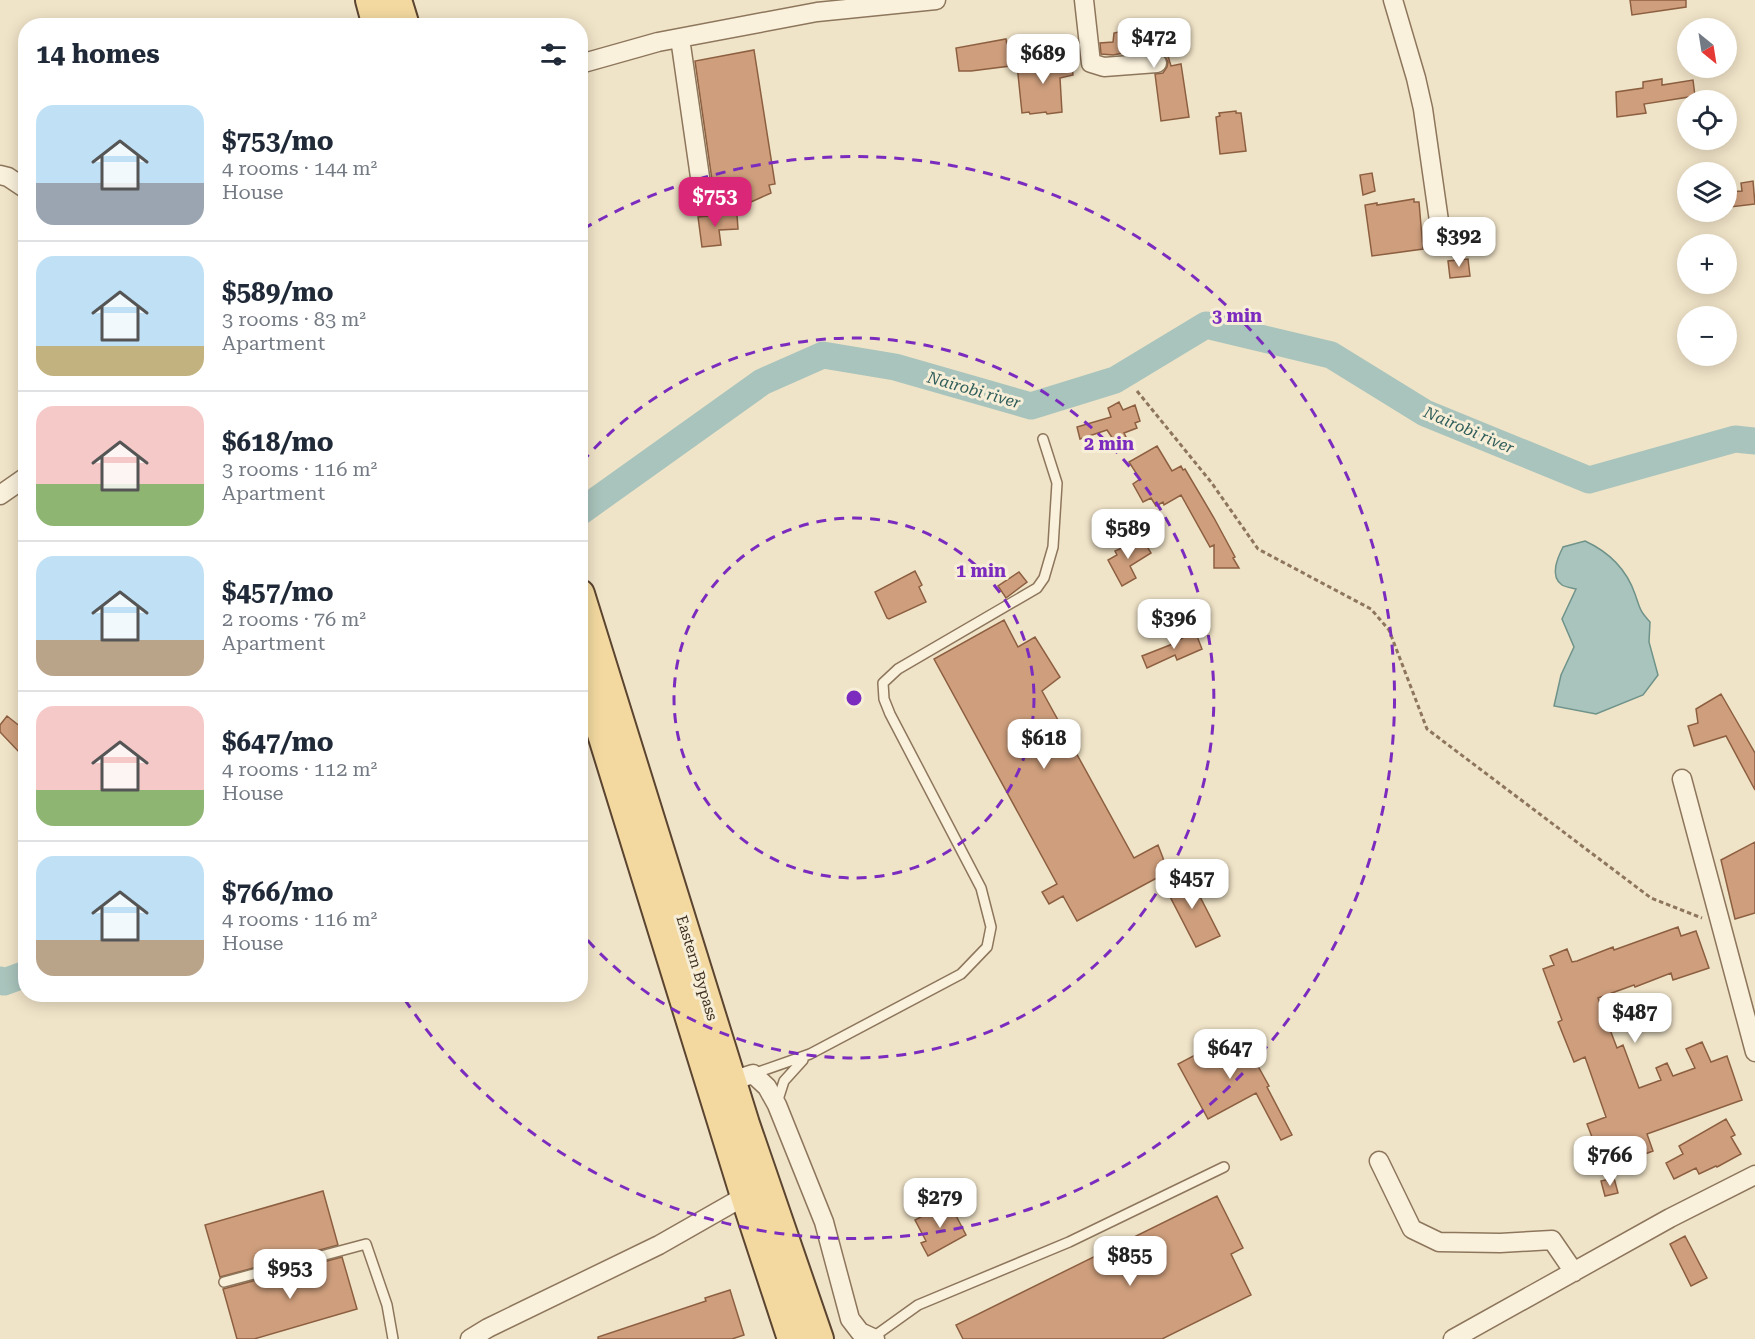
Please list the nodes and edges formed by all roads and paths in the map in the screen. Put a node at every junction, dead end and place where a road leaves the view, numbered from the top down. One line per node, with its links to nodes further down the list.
1 (370, 0): 6 (main road)
2 (397, 0): 7 (main road)
3 (933, 0): 8 (street)
4 (1084, 0): 10 (street)
5 (1393, 0): 14 (street)
6 (375, 18)
7 (403, 18)
8 (680, 38): 9 (street); 13 (street)
9 (588, 62)
10 (1157, 63)
11 (0, 175): 12 (street)
12 (18, 184)
13 (702, 191)
14 (1442, 242)
15 (1137, 391): 22 (path)
16 (1042, 439): 24 (lane)
17 (18, 483): 18 (street)
18 (0, 495)
19 (588, 618): 25 (main road, Eastern Bypass)
20 (588, 689): 30 (main road, Eastern Bypass)
21 (1682, 779): 23 (street)
22 (1709, 921)
23 (1755, 1052)
24 (810, 1054): 25 (lane); 26 (lane)
25 (742, 1078): 26 (street); 36 (main road, Eastern Bypass)
26 (777, 1105): 33 (street)
27 (1379, 1161): 31 (street)
28 (1224, 1167): 33 (lane)
29 (1755, 1175): 31 (street)
30 (745, 1196): 35 (street); 36 (main road, Eastern Bypass)
31 (1574, 1272): 37 (street)
32 (224, 1282): 34 (lane)
33 (873, 1338)
34 (393, 1339)
35 (470, 1339)
36 (798, 1339)
37 (1453, 1339)

